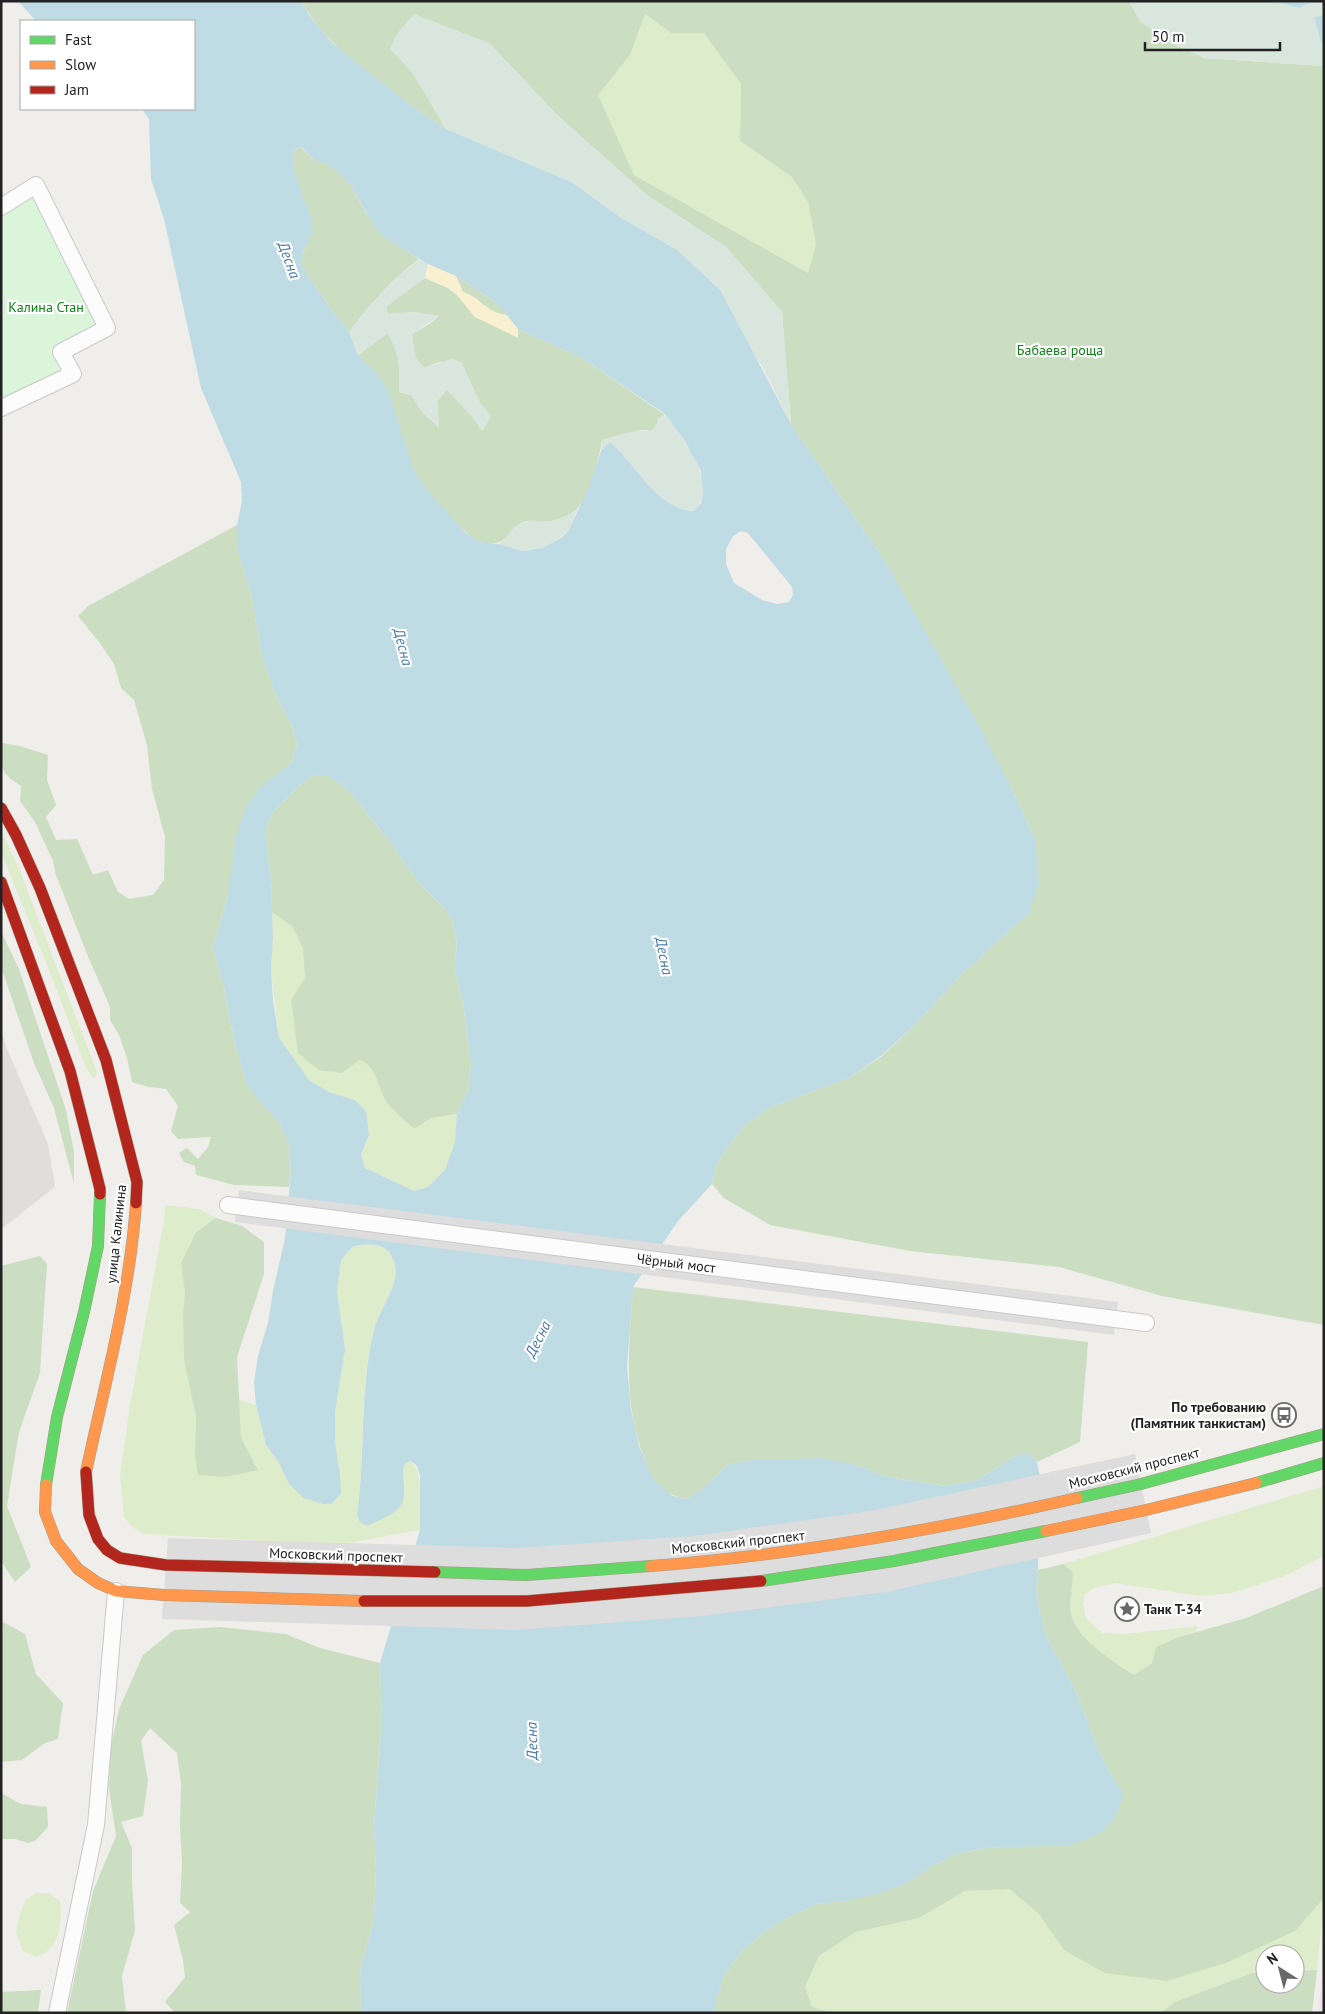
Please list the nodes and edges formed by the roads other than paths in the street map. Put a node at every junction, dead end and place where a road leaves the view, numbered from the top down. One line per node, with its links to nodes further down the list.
1 (1, 207): 2 (street)
2 (1, 408)
3 (1, 808): 9 (main road, улица Калинина)
4 (1, 882): 10 (main road, улица Калинина)
5 (232, 1206): 6 (street, Чёрный мост)
6 (1146, 1323)
7 (1324, 1434): 9 (main road, Московский проспект)
8 (1324, 1463): 10 (main road, улица Калинина)
9 (144, 1562)
10 (116, 1591): 11 (street)
11 (57, 2013)

